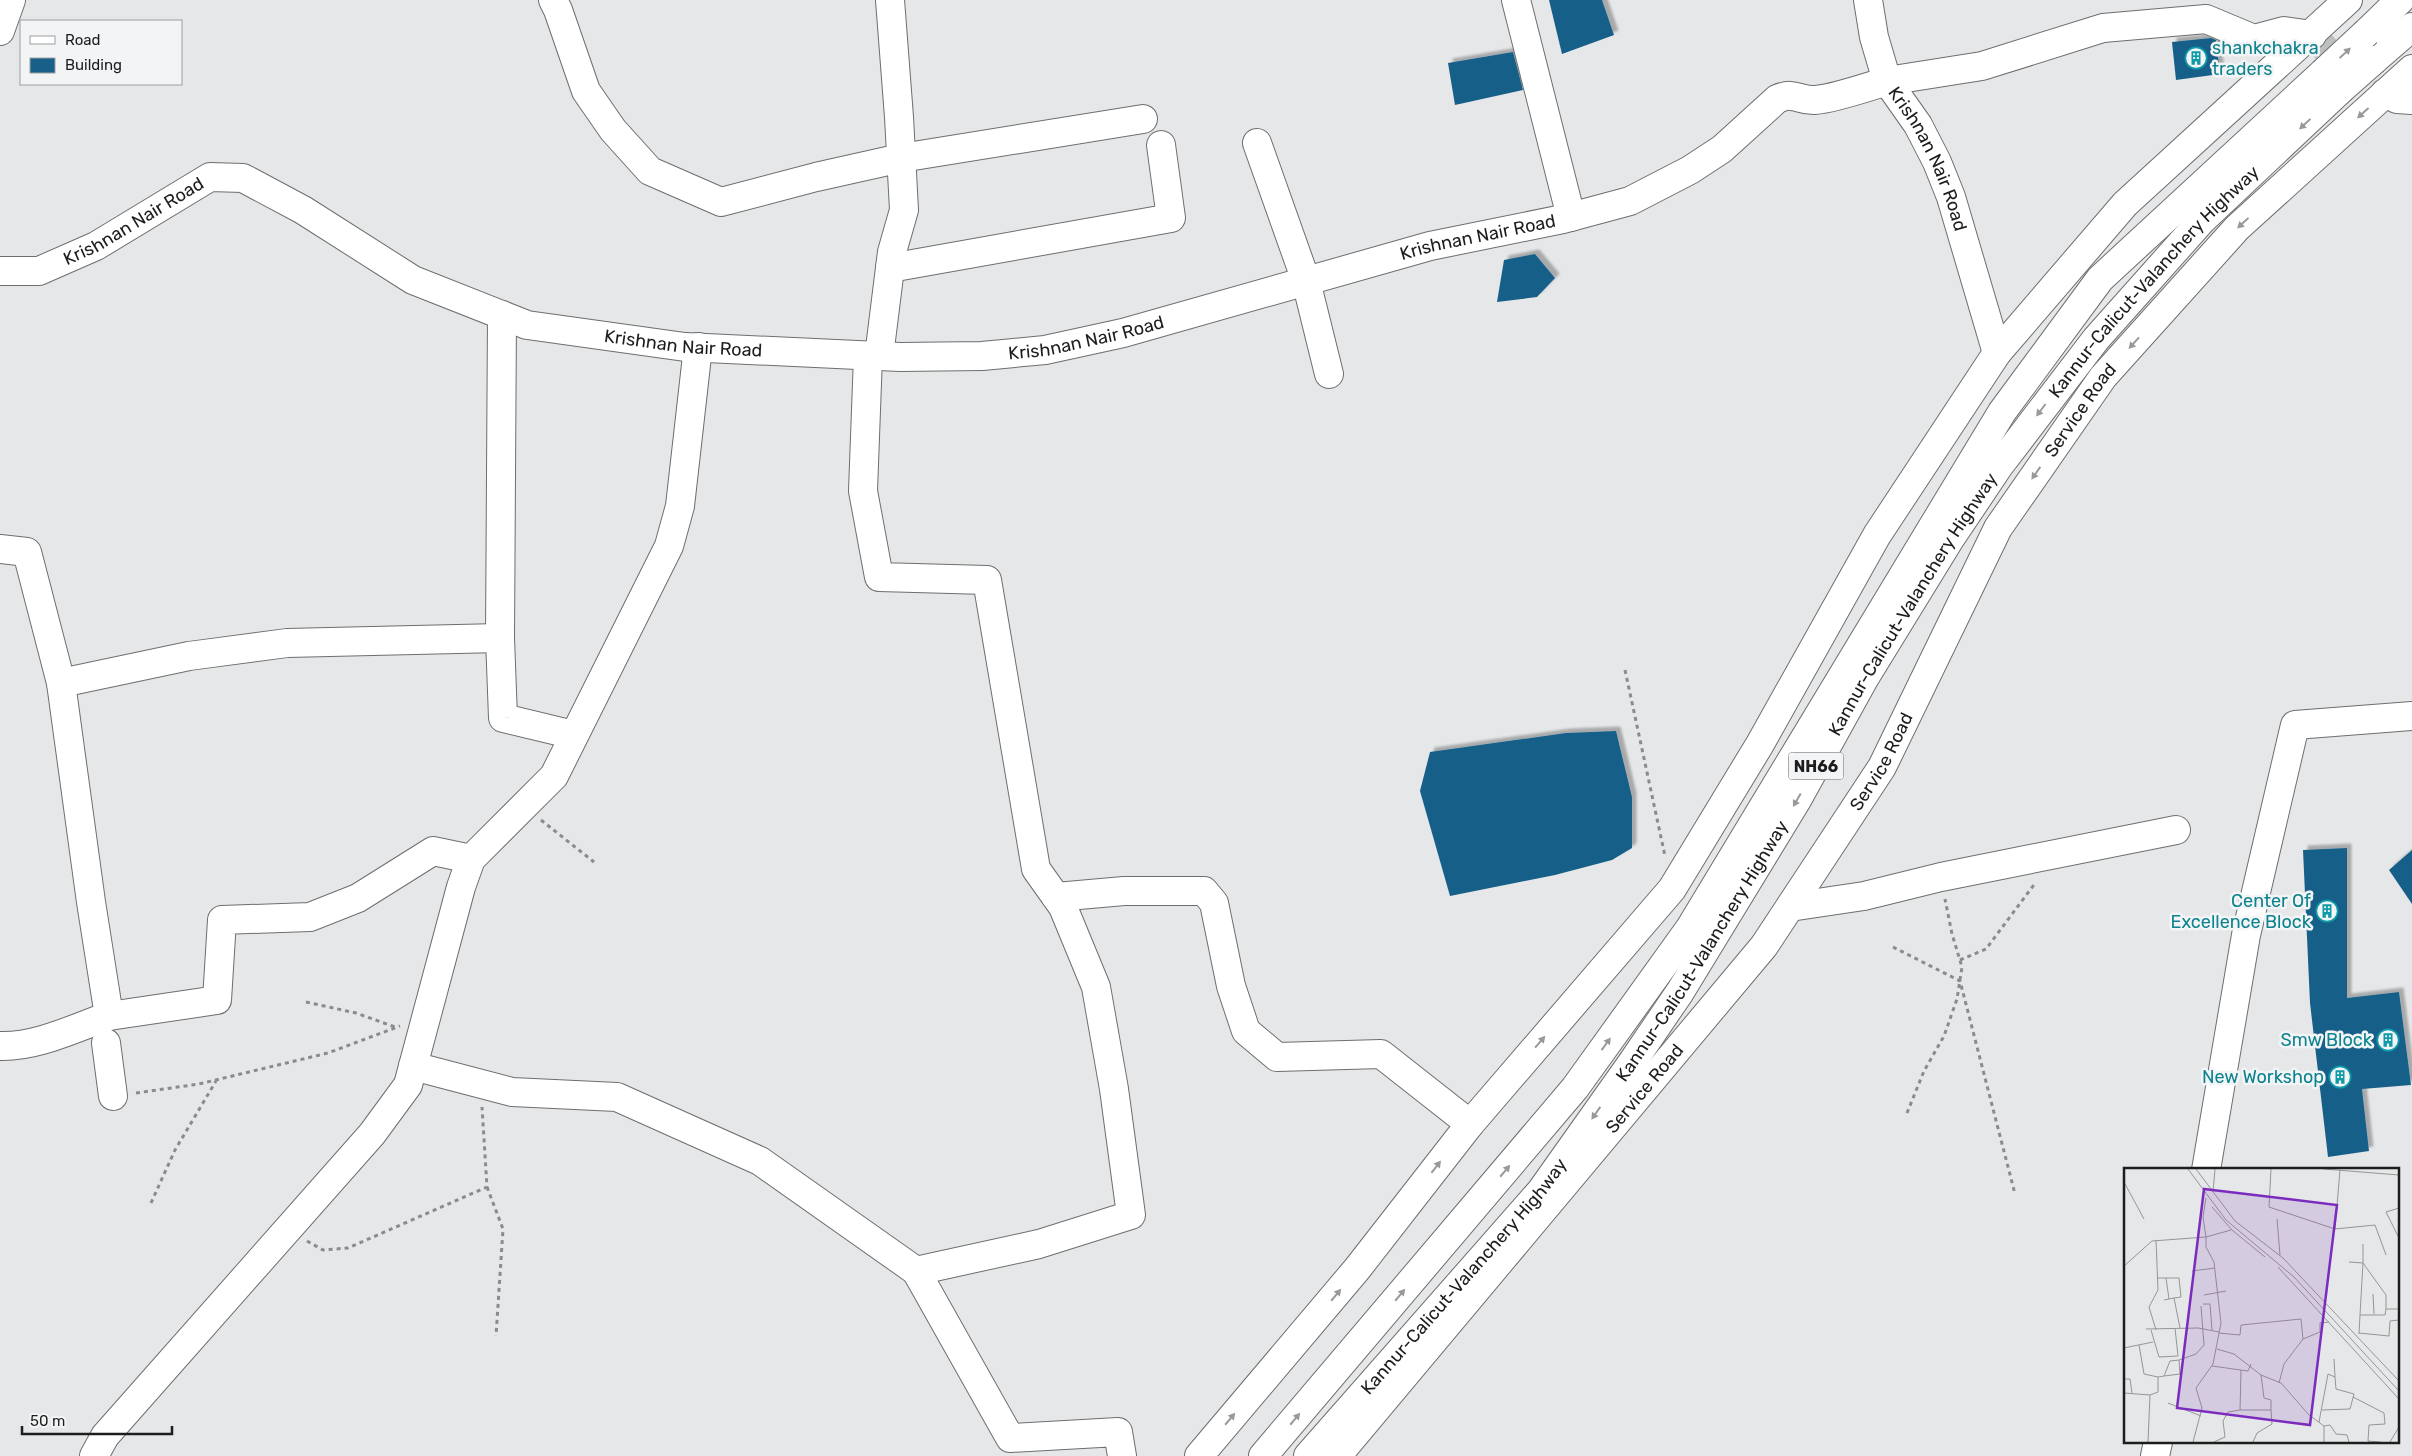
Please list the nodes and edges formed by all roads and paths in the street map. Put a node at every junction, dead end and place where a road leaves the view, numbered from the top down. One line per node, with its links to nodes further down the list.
1 (11, 0): 9 (main road)
2 (552, 0): 19 (main road)
3 (890, 0): 19 (main road)
4 (1516, 0): 20 (main road)
5 (1868, 0): 12 (main road)
6 (2348, 0): 10 (main road)
7 (2400, 0): 13 (main road, one-way to 7, bridge)
8 (2412, 27): 13 (main road, Kannur-Calicut-Valanchery Highway / NH66, bridge)
9 (0, 31)
10 (2312, 35): 12 (main road); 26 (main road)
11 (2412, 69): 14 (main road, Service Road)
12 (1887, 81): 20 (main road, Krishnan Nair Road); 26 (main road, Krishnan Nair Road)
13 (2332, 82): 69 (main road, one-way to 13); 70 (main road, Kannur-Calicut-Valanchery Highway / NH66, one-way to 70)
14 (2385, 93): 15 (main road); 43 (main road, Service Road, one-way to 43)
15 (2412, 100)
16 (1143, 119): 19 (main road)
17 (1257, 143): 23 (main road)
18 (1161, 145): 21 (main road)
19 (901, 158): 21 (main road)
20 (1571, 218): 23 (main road, Krishnan Nair Road)
21 (890, 268): 27 (main road)
22 (0, 271): 24 (main road, Krishnan Nair Road)
23 (1306, 281): 27 (main road, Krishnan Nair Road); 28 (main road)
24 (502, 315): 25 (main road, Krishnan Nair Road); 30 (main road)
25 (698, 348): 27 (main road, Krishnan Nair Road); 34 (main road)
26 (1998, 353): 41 (main road)
27 (873, 356): 42 (main road)
28 (1329, 374)
29 (0, 549): 32 (main road)
30 (500, 638): 32 (main road); 34 (main road)
31 (1625, 670): 41 (path)
32 (61, 683): 48 (main road)
33 (2412, 716): 59 (main road)
34 (574, 736): 35 (main road)
35 (524, 806): 38 (main road); 39 (path)
36 (2176, 830): 37 (main road)
37 (2045, 855): 40 (main road); 45 (path)
38 (472, 859): 48 (main road); 50 (main road)
39 (594, 862)
40 (1940, 877): 43 (main road); 45 (path)
41 (1672, 889): 58 (main road, one-way to 41)
42 (1056, 898): 58 (main road); 64 (main road)
43 (1790, 907): 71 (main road, Service Road)
44 (1893, 947): 46 (path)
45 (1960, 960): 46 (path)
46 (1960, 981): 57 (path); 61 (path)
47 (306, 1002): 49 (path)
48 (109, 1016): 52 (main road)
49 (394, 1027): 50 (path); 54 (path)
50 (424, 1027): 53 (main road)
51 (106, 1043): 55 (main road)
52 (0, 1046)
53 (413, 1066): 63 (main road); 64 (main road)
54 (216, 1080): 55 (path); 62 (path)
55 (113, 1096)
56 (479, 1101): 60 (path)
57 (1907, 1113)
58 (1470, 1124): 68 (main road, one-way to 58)
59 (2206, 1168)
60 (487, 1187): 63 (path); 65 (path)
61 (2015, 1194)
62 (151, 1203)
63 (296, 1220): 66 (main road)
64 (916, 1271): 67 (main road)
65 (496, 1336)
66 (94, 1456)
67 (1122, 1456)
68 (1199, 1456)
69 (1263, 1456)
70 (1308, 1456)
71 (1337, 1456)

